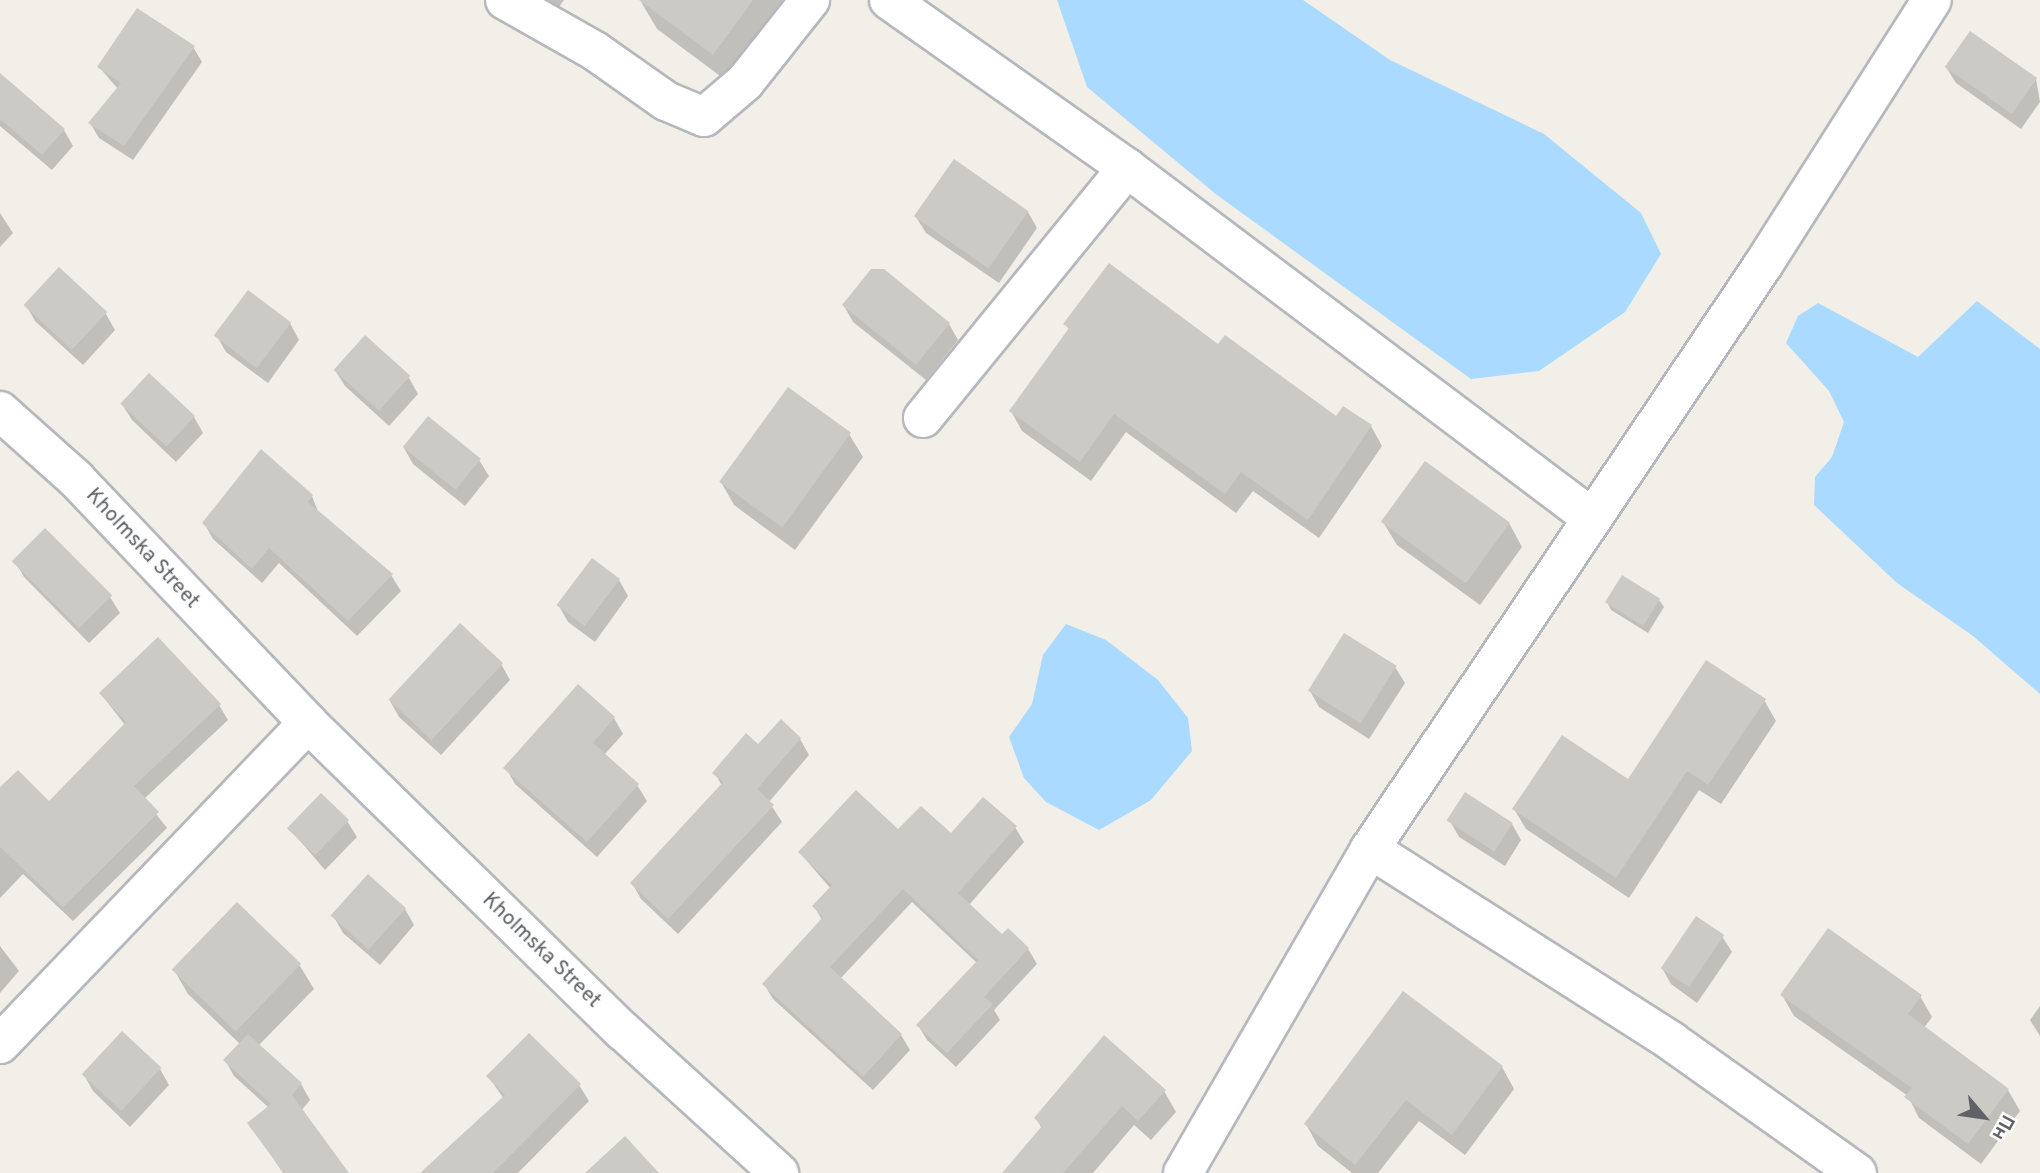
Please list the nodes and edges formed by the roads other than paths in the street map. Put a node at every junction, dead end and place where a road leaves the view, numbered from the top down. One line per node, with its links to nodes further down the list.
1 (505, 0): 2 (street)
2 (810, 0)
3 (889, 0): 5 (street)
4 (1932, 0): 8 (street)
5 (1127, 168): 7 (street); 8 (street)
6 (0, 411): 9 (street, Kholmska Street)
7 (923, 418)
8 (1592, 518): 10 (street)
9 (308, 723): 11 (street); 12 (street, Kholmska Street)
10 (1370, 849): 13 (street); 14 (street)
11 (0, 1044)
12 (779, 1173)
13 (1183, 1173)
14 (1857, 1173)

